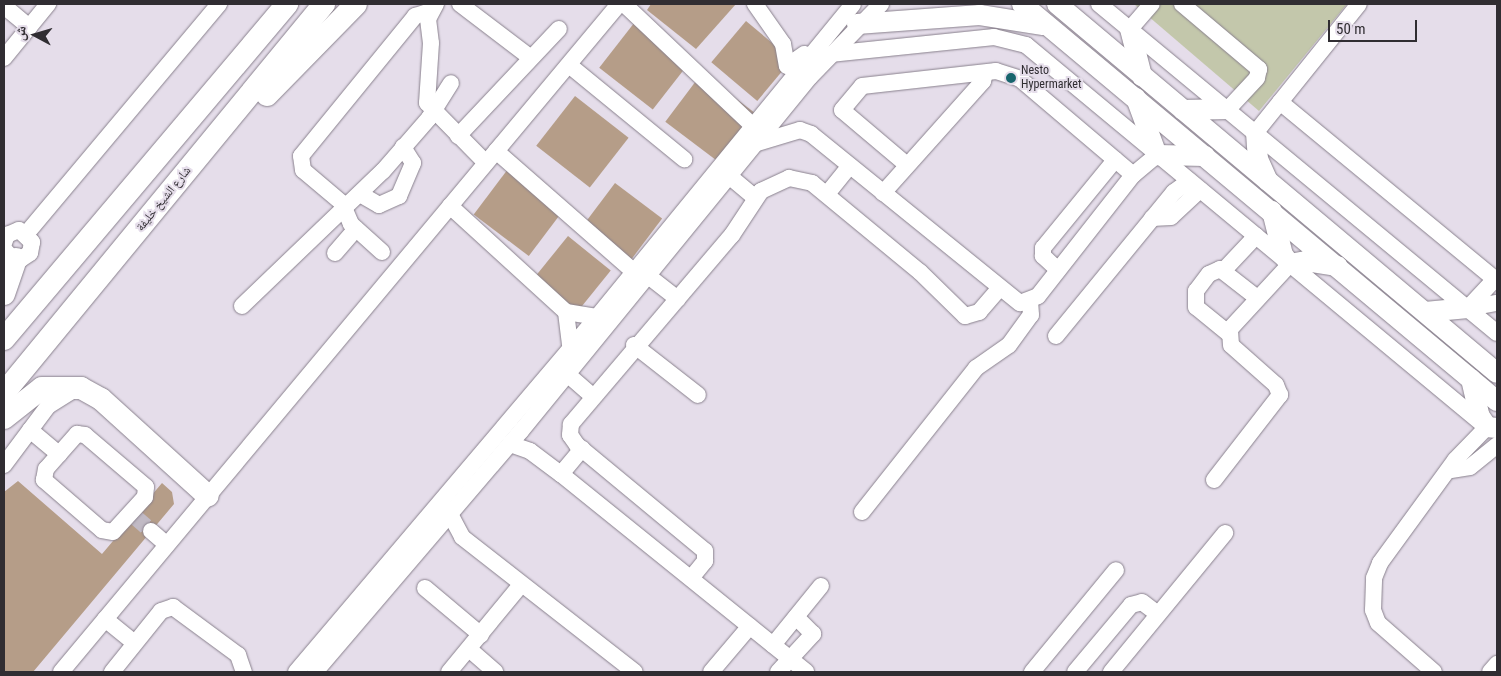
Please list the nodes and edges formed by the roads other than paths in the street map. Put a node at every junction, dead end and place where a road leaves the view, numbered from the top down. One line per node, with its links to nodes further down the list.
1 (48, 4): 21 (street)
2 (219, 4): 63 (street)
3 (287, 4): 89 (highway)
4 (324, 4): 68 (highway, شارع الشيخ خليفة)
5 (356, 4): 68 (highway)
6 (460, 4): 27 (street)
7 (620, 4): 28 (street)
8 (624, 4): 38 (street)
9 (755, 4): 25 (street)
10 (853, 4): 25 (street)
11 (881, 4): 20 (street)
12 (1022, 4): 22 (main road)
13 (1057, 4): 30 (main road)
14 (1099, 4): 23 (street)
15 (1152, 4): 23 (street)
16 (1182, 4): 35 (street)
17 (1359, 4): 33 (street)
18 (4, 6): 21 (street)
19 (433, 7): 37 (street); 60 (street)
20 (857, 24): 22 (main road); 25 (street)
21 (29, 27): 26 (street)
22 (1050, 27): 32 (main road)
23 (1130, 29): 30 (main road); 35 (street)
24 (559, 30): 27 (street)
25 (823, 50): 34 (street); 38 (street); 44 (street)
26 (4, 58)
27 (531, 58): 41 (street)
28 (569, 65): 46 (street); 47 (street)
29 (985, 72): 48 (street); 49 (street); 49 (street)
30 (1142, 76): 36 (main road)
31 (451, 84): 37 (street)
32 (1136, 98): 44 (main road); 45 (main road)
33 (1280, 102): 40 (street); 74 (street)
34 (788, 104): 39 (street); 42 (street)
35 (1228, 109): 36 (main road); 40 (street)
36 (1183, 110): 53 (main road)
37 (433, 112): 41 (street); 43 (street)
38 (751, 124): 73 (street)
39 (800, 130): 42 (street); 50 (street)
40 (1256, 132): 53 (main road); 82 (street)
41 (458, 136): 46 (street)
42 (757, 143): 52 (street)
43 (404, 147): 56 (street); 56 (street)
44 (1157, 155): 45 (main road); 51 (street); 54 (street)
45 (1205, 156): 61 (main road)
46 (491, 157): 59 (street); 73 (street)
47 (684, 159)
48 (1115, 160): 51 (street); 71 (street)
49 (907, 165): 55 (street)
50 (850, 166): 55 (street); 57 (street)
51 (1133, 175): 71 (street)
52 (728, 176): 58 (street); 73 (street)
53 (1270, 184): 84 (main road)
54 (1195, 186): 64 (street); 88 (street)
55 (883, 193): 75 (street)
56 (360, 194): 60 (street)
57 (827, 194): 58 (street); 75 (street)
58 (755, 198): 78 (street)
59 (450, 206): 83 (street); 113 (street)
60 (344, 207): 62 (street); 81 (street)
61 (1272, 212): 69 (main road); 70 (main road)
62 (356, 229): 66 (street); 67 (street)
63 (27, 234): 65 (street); 65 (street)
64 (1256, 236): 69 (street); 72 (street)
65 (6, 245): 76 (highway)
66 (382, 252)
67 (335, 254)
68 (114, 260): 96 (highway, شارع الشيخ خليفة)
69 (1290, 264): 70 (main road); 77 (street); 103 (street)
70 (1338, 266): 94 (main road)
71 (1058, 270): 79 (street)
72 (1224, 270): 77 (street); 86 (street)
73 (640, 273): 78 (street); 85 (street); 91 (street)
74 (1496, 280): 82 (street)
75 (998, 290): 79 (street)
76 (4, 294)
77 (1256, 298): 86 (street)
78 (678, 299): 90 (street)
79 (1030, 302): 114 (street)
80 (1497, 303): 82 (street)
81 (242, 306)
82 (1468, 308): 84 (main road); 87 (street)
83 (566, 312): 85 (street); 91 (street)
84 (1424, 312): 93 (main road)
85 (597, 317): 91 (street)
86 (1228, 333): 112 (street)
87 (1497, 333)
88 (1056, 336)
89 (4, 339)
90 (634, 345): 97 (street); 98 (street)
91 (575, 351): 92 (street); 140 (street)
92 (566, 373): 98 (street); 102 (street)
93 (1497, 373)
94 (1471, 379): 99 (main road); 103 (main road)
95 (81, 388): 100 (highway); 101 (street); 113 (highway)
96 (4, 394)
97 (698, 395)
98 (592, 396): 106 (street)
99 (1497, 401)
100 (4, 418)
101 (30, 430): 108 (street); 109 (street)
102 (521, 431): 104 (street); 107 (street)
103 (1494, 431): 110 (street)
104 (510, 444): 107 (street); 115 (street)
105 (1497, 445): 110 (street)
106 (582, 449): 111 (street); 122 (street)
107 (530, 451): 111 (street)
108 (59, 454): 108 (street)
109 (4, 464)
110 (1451, 470): 150 (street)
111 (561, 474): 122 (street)
112 (1214, 480)
113 (208, 496): 120 (street)
114 (862, 512)
115 (450, 514): 117 (street); 119 (street)
116 (151, 531): 120 (street)
117 (434, 533): 119 (street); 141 (street)
118 (1225, 533): 126 (street)
119 (462, 537): 123 (street)
120 (167, 545): 128 (street)
121 (1116, 570): 147 (street)
122 (692, 577): 129 (street)
123 (520, 586): 130 (street); 136 (street)
124 (821, 586): 127 (street)
125 (425, 588): 130 (street)
126 (1158, 614): 148 (street); 149 (street)
127 (796, 617): 131 (street); 134 (street)
128 (101, 623): 132 (street); 137 (street)
129 (750, 626): 131 (street); 144 (street)
130 (481, 635): 133 (street)
131 (773, 645): 134 (street)
132 (132, 647): 138 (street); 139 (street)
133 (469, 649): 142 (street); 143 (street)
134 (790, 659): 145 (street); 146 (street)
135 (1497, 664): 151 (street)
136 (625, 669)
137 (60, 672)
138 (112, 672)
139 (244, 672)
140 (296, 672)
141 (315, 672)
142 (449, 672)
143 (495, 672)
144 (711, 672)
145 (778, 672)
146 (806, 672)
147 (1032, 672)
148 (1074, 672)
149 (1111, 672)
150 (1434, 672)
151 (1490, 672)

